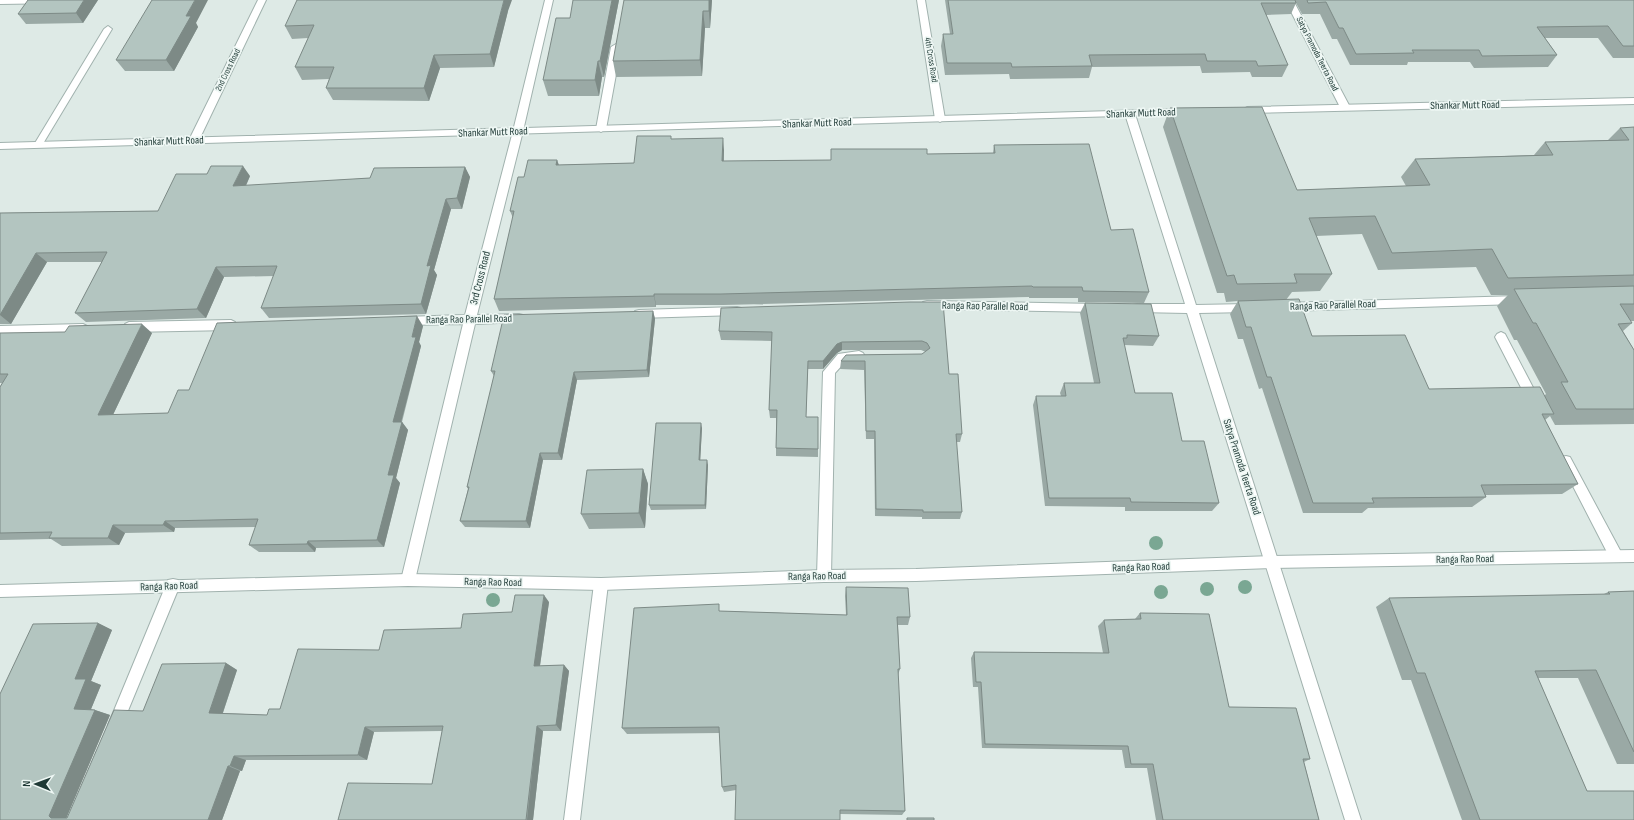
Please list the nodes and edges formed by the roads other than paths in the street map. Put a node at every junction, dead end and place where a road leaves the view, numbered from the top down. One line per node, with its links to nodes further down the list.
1 (63, 0): 6 (street)
2 (262, 0): 17 (street, 2nd Cross Road)
3 (549, 0): 16 (street, 3rd Cross Road)
4 (921, 0): 14 (street, 4th Cross Road)
5 (1289, 0): 10 (street, Satya Pramoda Teerta Road)
6 (0, 1)
7 (108, 29): 18 (street)
8 (617, 41): 15 (street)
9 (1634, 101): 10 (street, Shankar Mutt Road)
10 (1345, 108): 11 (street, Shankar Mutt Road)
11 (1234, 111)
12 (1194, 112): 13 (street, Shankar Mutt Road)
13 (1130, 114): 14 (street, Shankar Mutt Road); 24 (street, Satya Pramoda Teerta Road)
14 (940, 119): 15 (street, Shankar Mutt Road)
15 (601, 129): 16 (street, Shankar Mutt Road)
16 (518, 131): 17 (street, Shankar Mutt Road); 28 (street, 3rd Cross Road)
17 (194, 140): 18 (street, Shankar Mutt Road)
18 (38, 145): 19 (street, Shankar Mutt Road)
19 (0, 146)
20 (1531, 300): 24 (street, Ranga Rao Parallel Road)
21 (917, 305): 22 (street, Ranga Rao Parallel Road)
22 (1113, 308)
23 (1129, 308): 24 (street, Ranga Rao Parallel Road)
24 (1191, 309): 40 (street, Satya Pramoda Teerta Road)
25 (745, 310): 26 (street)
26 (628, 314)
27 (533, 317): 28 (street, Ranga Rao Parallel Road)
28 (470, 319): 29 (street, Ranga Rao Parallel Road); 42 (street, 3rd Cross Road)
29 (390, 321)
30 (239, 325): 32 (street)
31 (95, 328): 33 (street)
32 (119, 328)
33 (0, 331)
34 (1501, 337): 36 (street)
35 (874, 356): 41 (street)
36 (1542, 414)
37 (1560, 450): 38 (street)
38 (1616, 556): 39 (street, Ranga Rao Road); 40 (street, Ranga Rao Road)
39 (1634, 556)
40 (1272, 562): 41 (street, Ranga Rao Road); 48 (street, Satya Pramoda Teerta Road)
41 (824, 576): 43 (street, Ranga Rao Road)
42 (408, 580): 43 (street, Ranga Rao Road); 44 (street, Ranga Rao Road)
43 (601, 584): 47 (street)
44 (173, 585): 45 (street, Ranga Rao Road); 46 (street)
45 (0, 591)
46 (109, 739)
47 (572, 820)
48 (1353, 820)

